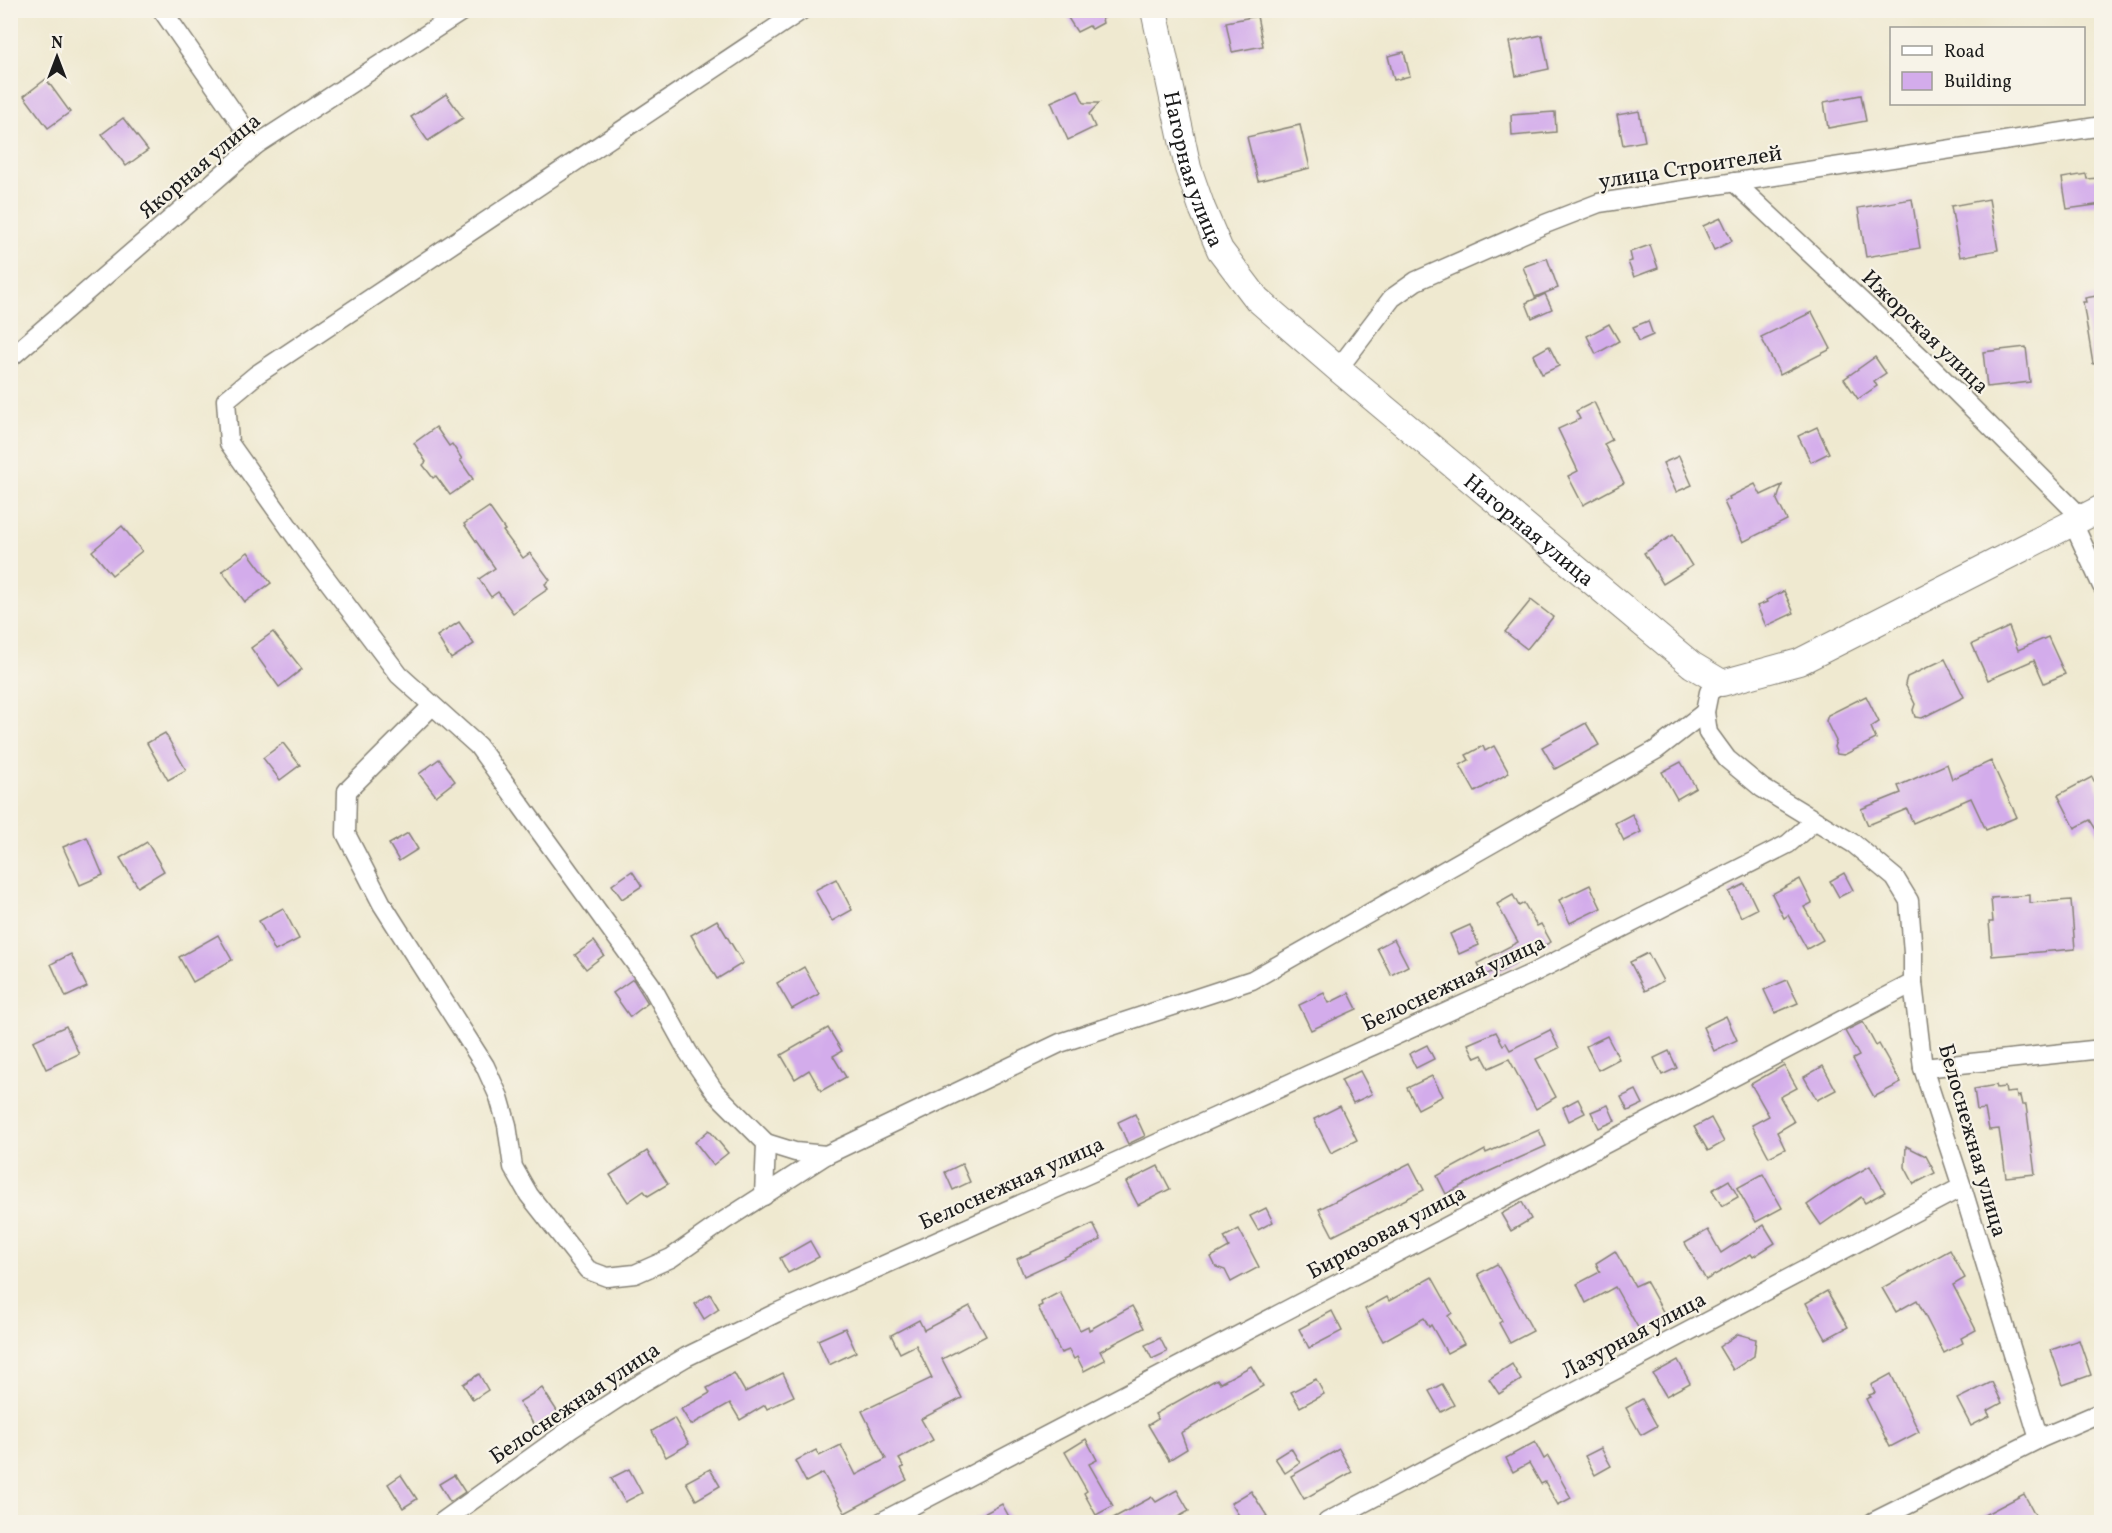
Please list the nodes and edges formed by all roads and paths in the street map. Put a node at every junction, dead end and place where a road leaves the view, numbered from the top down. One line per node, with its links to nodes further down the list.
1 (162, 10): 6 (street)
2 (464, 10): 6 (street, Якорная улица)
3 (802, 10): 13 (street)
4 (1154, 10): 9 (street, Нагорная улица)
5 (2102, 126): 7 (street, улица Строителей)
6 (256, 145): 8 (street, Якорная улица)
7 (1734, 182): 9 (street, улица Строителей); 10 (street, Ижорская улица)
8 (10, 358)
9 (1338, 369): 12 (street, Нагорная улица)
10 (2085, 516): 11 (street, Ижорская улица); 12 (street)
11 (2102, 586)
12 (1722, 683): 14 (street)
13 (432, 706): 19 (street); 22 (street)
14 (1705, 712): 15 (street); 20 (street)
15 (1814, 821): 16 (street, Белоснежная улица); 25 (street, Белоснежная улица)
16 (1913, 983): 18 (street, Белоснежная улица); 26 (street, Бирюзовая улица)
17 (2102, 1049): 18 (street)
18 (1923, 1068): 21 (street, Белоснежная улица)
19 (766, 1143): 20 (street); 22 (street)
20 (826, 1155): 22 (street)
21 (1962, 1187): 24 (street, Белоснежная улица); 27 (street, Лазурная улица)
22 (764, 1196)
23 (2102, 1412): 24 (street)
24 (2039, 1440): 28 (street)
25 (442, 1522)
26 (881, 1522)
27 (1326, 1522)
28 (1873, 1522)

